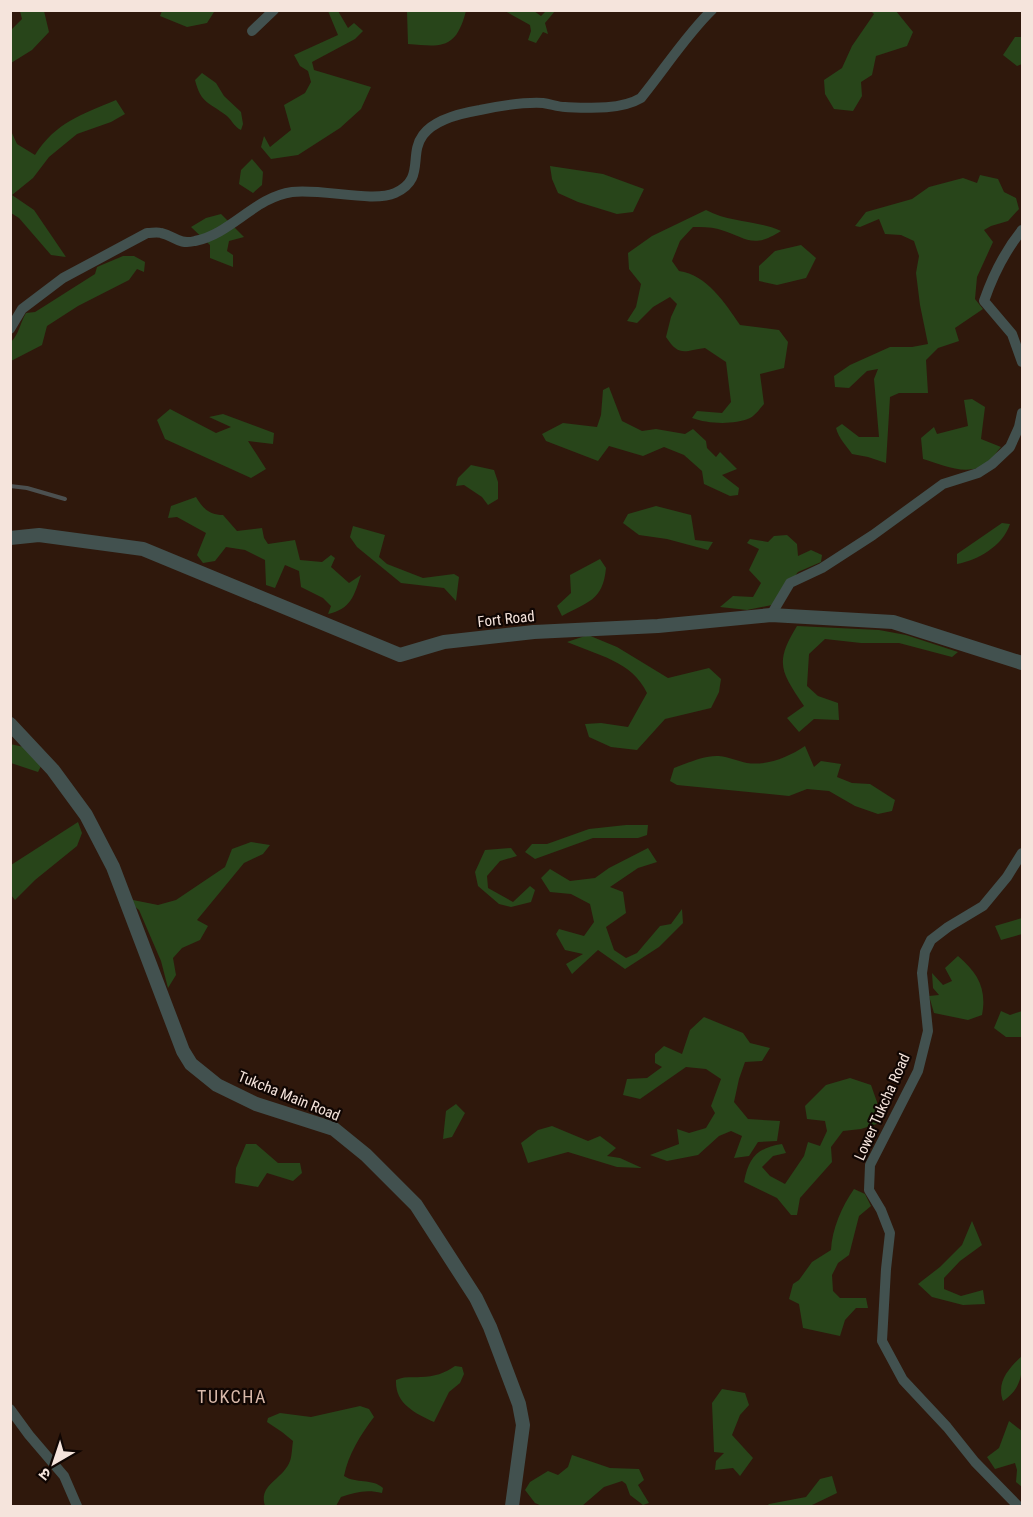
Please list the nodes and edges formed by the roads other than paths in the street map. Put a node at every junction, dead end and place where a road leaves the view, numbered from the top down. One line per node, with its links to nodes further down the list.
1 (274, 10): 3 (street)
2 (712, 10): 5 (street)
3 (252, 31)
4 (1023, 230): 6 (street)
5 (10, 328)
6 (1023, 362)
7 (1023, 413): 9 (street)
8 (10, 538): 9 (street, Fort Road)
9 (771, 615): 10 (street, Fort Road)
10 (1023, 663)
11 (10, 724): 15 (street, Tukcha Main Road)
12 (1023, 852): 16 (street, Lower Tukcha Road)
13 (10, 1409): 14 (street)
14 (77, 1506)
15 (512, 1506)
16 (1018, 1506)

